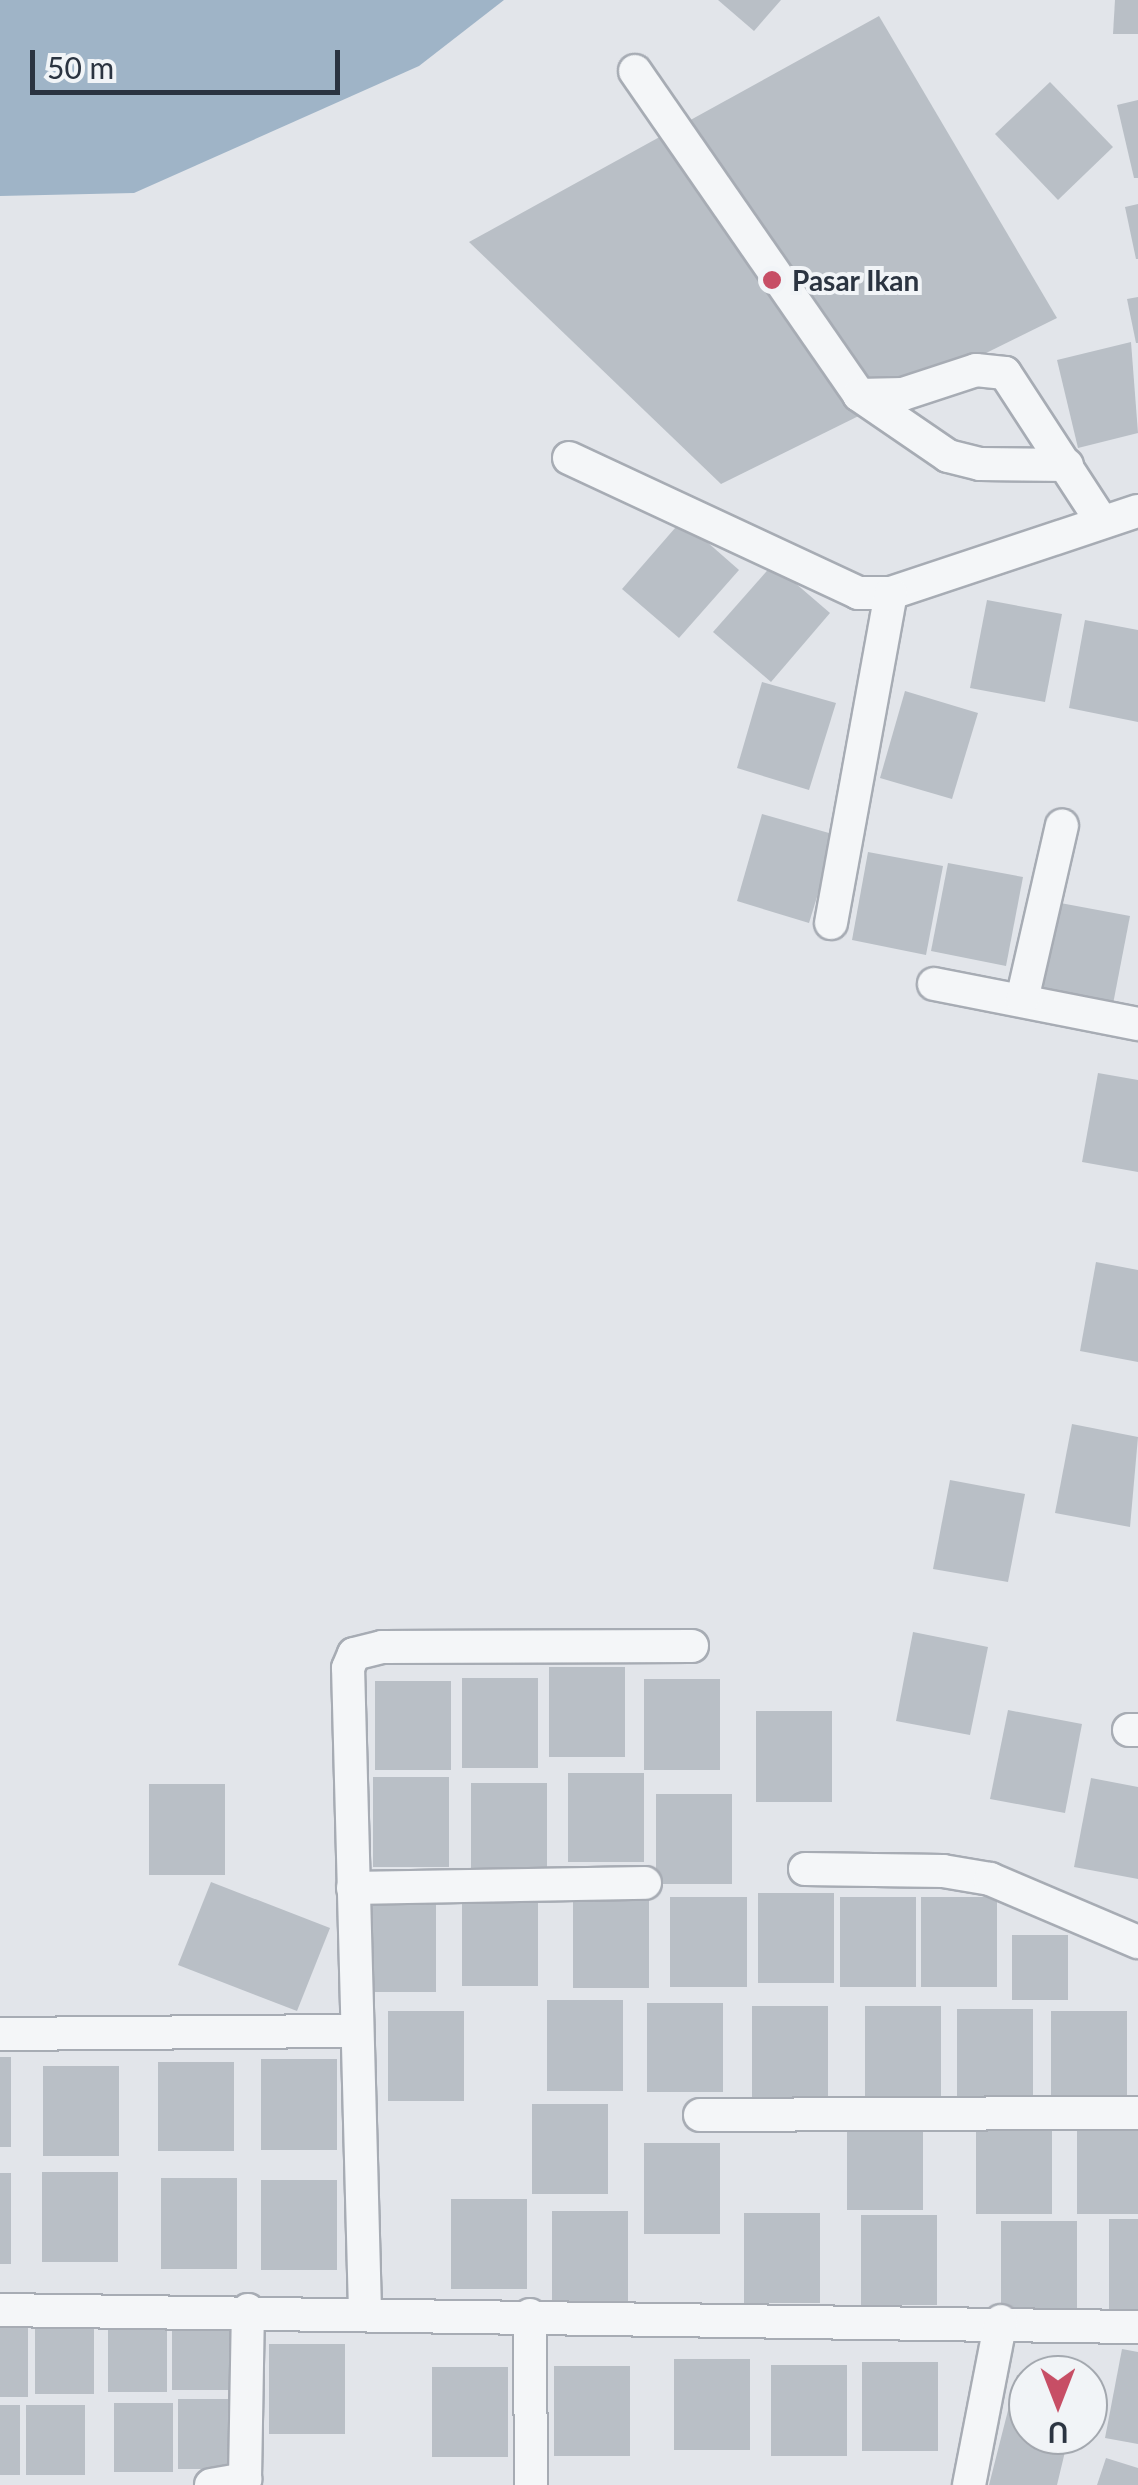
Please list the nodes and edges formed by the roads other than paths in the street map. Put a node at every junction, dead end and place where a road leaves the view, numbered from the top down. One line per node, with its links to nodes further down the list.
1 (635, 71): 2 (street)
2 (859, 395): 4 (street); 4 (street)
3 (569, 458): 7 (street)
4 (1067, 465): 6 (street)
5 (1138, 511): 6 (street)
6 (1101, 520): 7 (street)
7 (891, 593): 9 (street)
8 (1062, 826): 11 (street)
9 (831, 922)
10 (934, 984): 11 (street)
11 (1022, 1000): 12 (street)
12 (1138, 1024)
13 (692, 1646): 16 (street)
14 (805, 1869): 17 (street)
15 (645, 1883): 16 (street)
16 (353, 1888): 18 (street)
17 (1138, 1942)
18 (356, 2031): 19 (street); 24 (street)
19 (0, 2034)
20 (1138, 2113): 21 (street)
21 (700, 2115)
22 (0, 2310): 23 (street)
23 (248, 2310): 24 (street); 28 (street)
24 (365, 2311): 25 (street)
25 (530, 2315): 26 (street); 29 (street)
26 (1001, 2321): 27 (street); 30 (street)
27 (1138, 2327)
28 (211, 2485)
29 (531, 2485)
30 (969, 2485)

